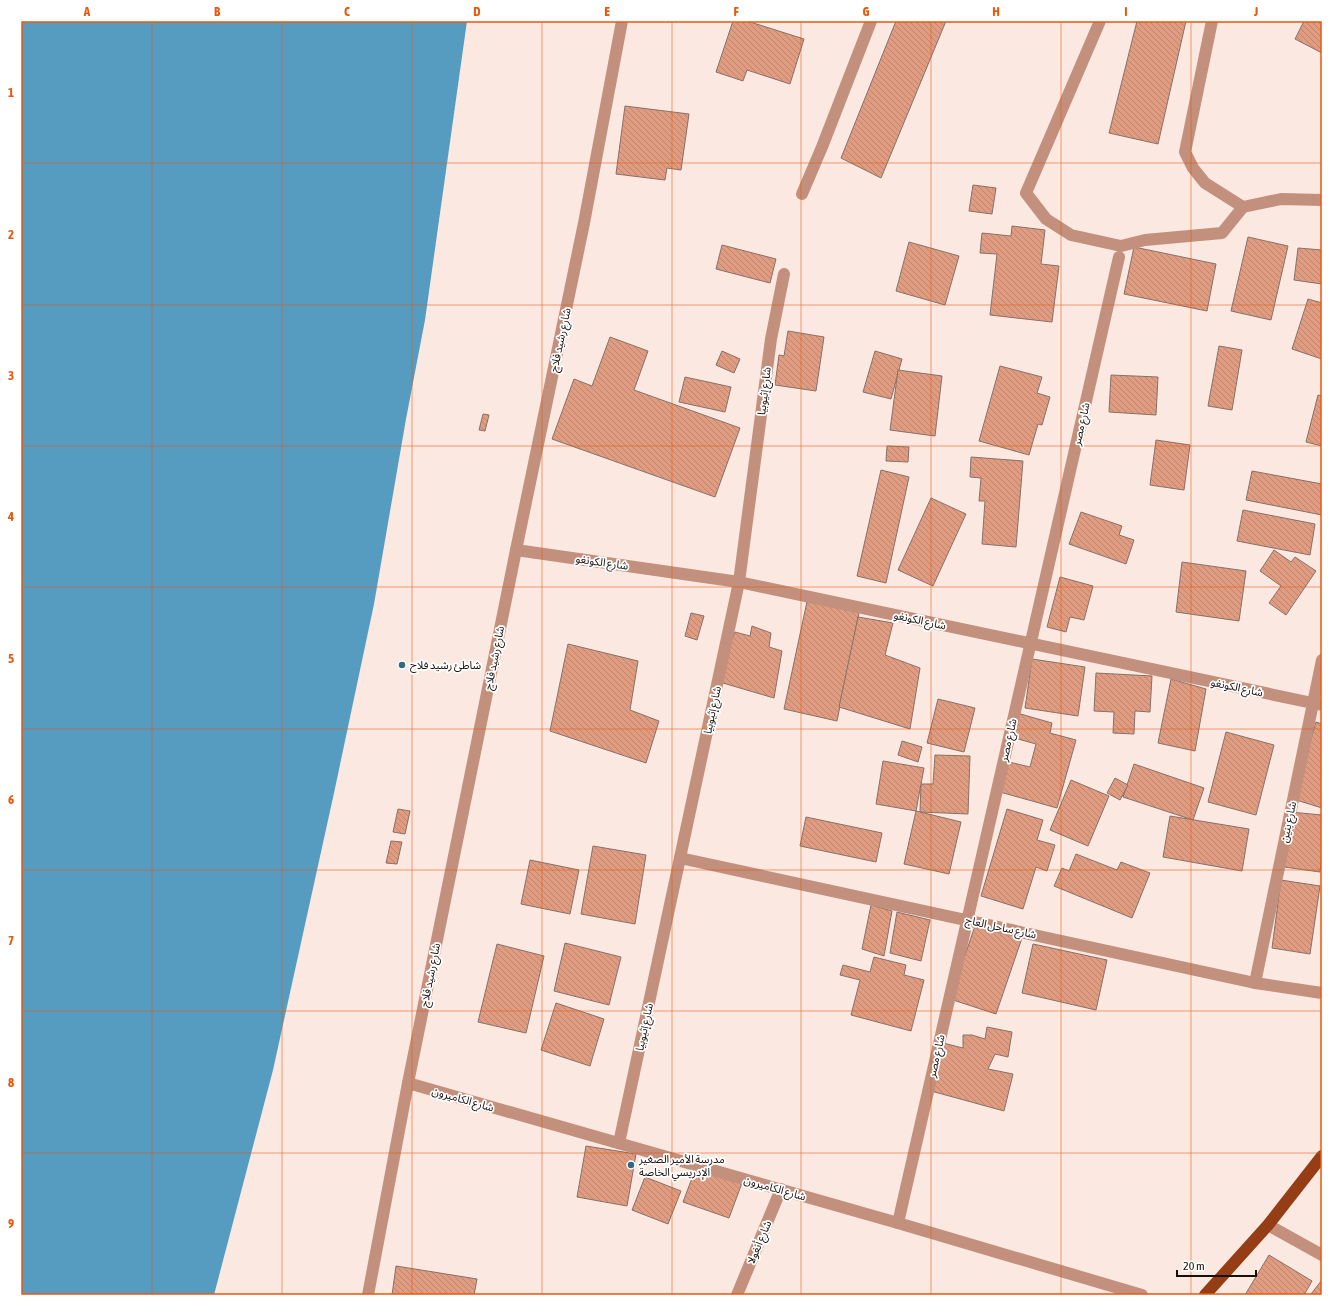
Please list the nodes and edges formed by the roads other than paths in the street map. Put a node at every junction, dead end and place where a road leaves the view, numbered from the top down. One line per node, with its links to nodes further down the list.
1 (622, 21): 10 (street, شارع رشيد فلاح)
2 (871, 21): 5 (street)
3 (1100, 21): 7 (street)
4 (1212, 21): 7 (street)
5 (802, 194)
6 (1322, 200): 7 (street)
7 (1243, 207)
8 (1119, 257): 12 (street, شارع مصر)
9 (784, 274): 11 (street, شارع إثيوبيا)
10 (516, 550): 11 (street, شارع الكونغو); 19 (street, شارع رشيد فلاح)
11 (740, 582): 12 (street, شارع الكونغو); 15 (street, شارع إثيوبيا)
12 (1030, 643): 14 (street, شارع الكونغو); 16 (street, شارع مصر)
13 (1322, 660): 14 (street, شارع بنين)
14 (1317, 704): 17 (street, شارع بنين)
15 (680, 858): 16 (street, شارع ساحل العاج); 20 (street, شارع إثيوبيا)
16 (967, 920): 17 (street, شارع ساحل العاج); 23 (street, شارع مصر)
17 (1255, 983): 18 (street, شارع ساحل العاج)
18 (1322, 993)
19 (408, 1083): 20 (street, شارع الكاميرون); 26 (street, شارع رشيد فلاح)
20 (618, 1142): 22 (street, شارع الكاميرون)
21 (1322, 1156): 24 (main road)
22 (781, 1189): 23 (street, شارع الكاميرون); 27 (street, شارع أنغولا)
23 (898, 1223): 28 (street, شارع الكاميرون)
24 (1268, 1225): 25 (street); 29 (main road)
25 (1322, 1255)
26 (368, 1295)
27 (737, 1295)
28 (1142, 1295)
29 (1205, 1295)

